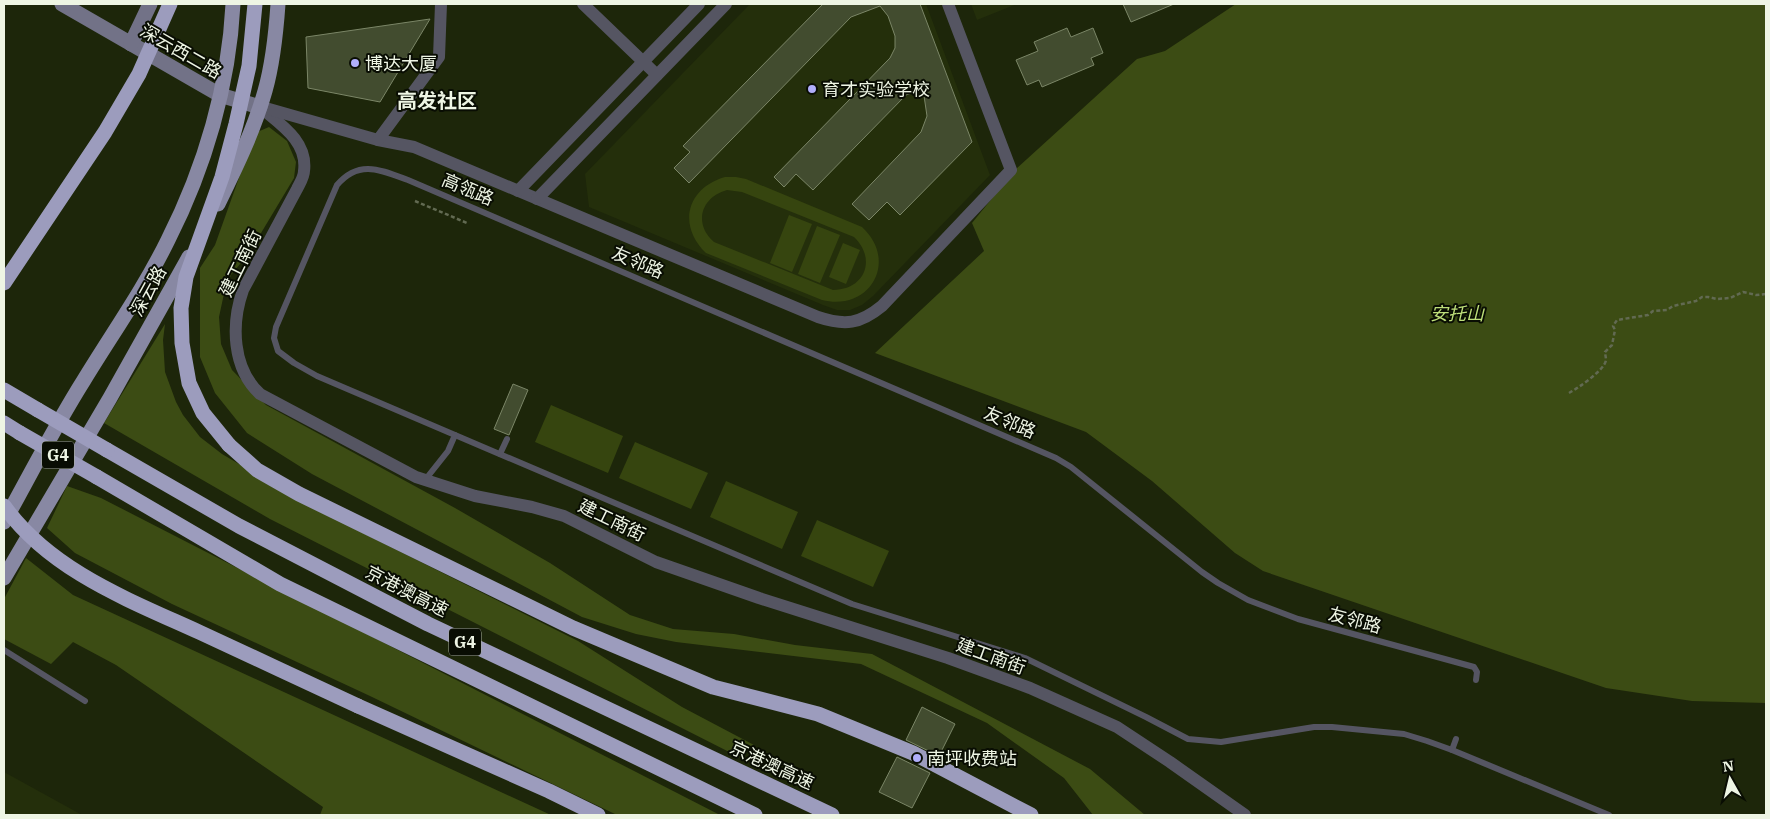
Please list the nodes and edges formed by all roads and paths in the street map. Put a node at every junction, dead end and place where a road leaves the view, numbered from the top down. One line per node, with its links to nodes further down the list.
1 (62, 4): 12 (street, 深云西二路)
2 (150, 4): 12 (street)
3 (170, 4): 23 (highway, bridge)
4 (233, 4): 15 (main road, 深云路)
5 (255, 4): 43 (highway, bridge)
6 (278, 4): 16 (main road, 深云路)
7 (441, 4): 17 (street)
8 (583, 4): 13 (street)
9 (700, 4): 13 (street)
10 (726, 4): 14 (street)
11 (948, 4): 19 (street)
12 (131, 44): 15 (street, 深云西二路)
13 (643, 62): 14 (street); 18 (street)
14 (657, 75): 19 (street)
15 (220, 95): 16 (street, 深云西二路); 33 (main road, 深云路)
16 (260, 107): 17 (street); 31 (street, 建工南街); 34 (main road, 深云路)
17 (378, 140): 18 (street)
18 (518, 191): 19 (street)
19 (537, 199)
20 (415, 201): 21 (path)
21 (466, 223)
22 (515, 226): 28 (lane, 高瓴路); 36 (lane, 友邻路)
23 (4, 283)
24 (1766, 294): 26 (path)
25 (4, 390): 42 (highway, 京港澳高速 / G4, bridge)
26 (1569, 393)
27 (4, 423): 41 (highway, G4, bridge)
28 (455, 434): 30 (lane, 高瓴路); 31 (lane)
29 (507, 439): 30 (lane)
30 (500, 454): 39 (lane, 高瓴路)
31 (425, 480): 44 (street, 建工南街)
32 (4, 506): 40 (highway, bridge)
33 (4, 522)
34 (4, 578)
35 (4, 650): 37 (lane)
36 (1476, 680)
37 (85, 701)
38 (1456, 739): 39 (lane)
39 (1452, 750): 45 (lane, 高瓴路)
40 (598, 815)
41 (754, 815)
42 (832, 815)
43 (1032, 815)
44 (1244, 815)
45 (1609, 815)

